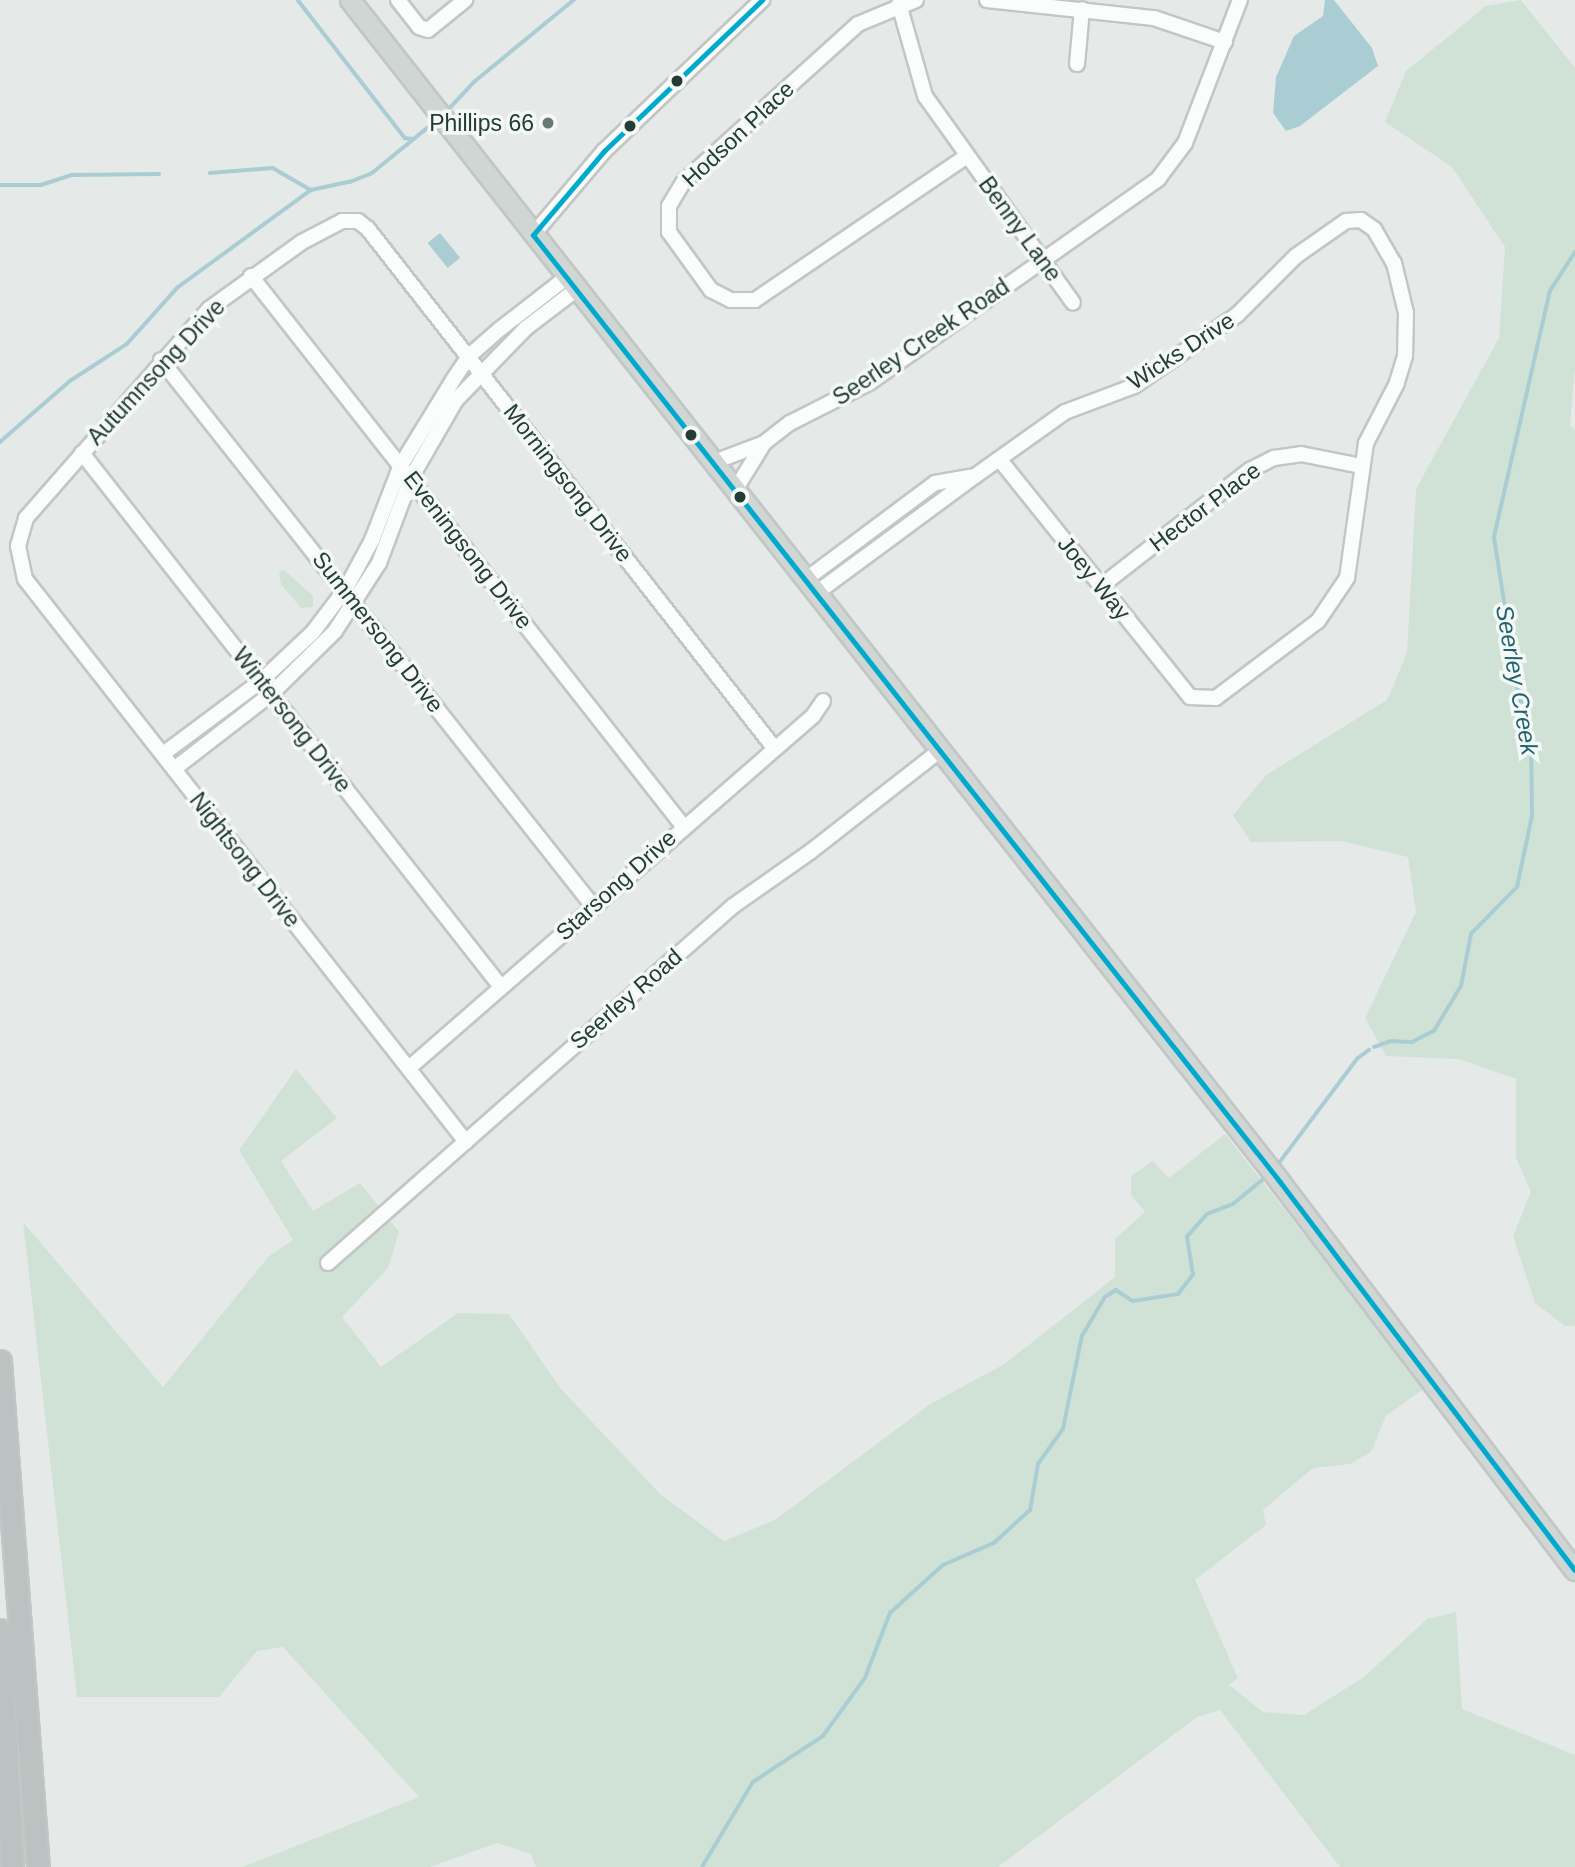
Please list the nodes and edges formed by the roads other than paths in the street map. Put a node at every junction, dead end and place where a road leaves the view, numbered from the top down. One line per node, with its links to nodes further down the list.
1 (350, 0): 14 (main road)
2 (398, 0): 3 (street)
3 (465, 0)
4 (762, 0): 14 (street)
5 (916, 0): 8 (street, Hodson Place)
6 (987, 0): 9 (street)
7 (1240, 0): 10 (street, Seerley Creek Road)
8 (900, 4): 12 (street, Benny Lane); 12 (street, Hodson Place)
9 (1082, 9): 10 (street); 11 (street)
10 (1224, 43): 15 (street, Seerley Creek Road)
11 (1077, 64)
12 (967, 156): 15 (street, Benny Lane)
13 (358, 221): 16 (street, Autumnsong Drive); 19 (street, Morningsong Drive)
14 (533, 235): 17 (main road)
15 (1042, 261): 18 (street, Benny Lane); 22 (street, Seerley Creek Road)
16 (251, 276): 20 (street, Autumnsong Drive); 26 (street, Eveningsong Drive)
17 (572, 283): 19 (street); 21 (street); 25 (main road)
18 (1073, 303)
19 (469, 356): 21 (street, Morningsong Drive); 26 (street)
20 (161, 360): 23 (street, Autumnsong Drive); 33 (street, Summersong Drive)
21 (481, 371): 28 (street); 38 (street, Morningsong Drive)
22 (764, 443): 25 (street, Seerley Creek Road); 29 (street, Seerley Creek Road)
23 (82, 453): 30 (street, Autumnsong Drive); 35 (street, Wintersong Drive)
24 (999, 458): 27 (street, Wicks Drive); 31 (street, Wicks Drive); 32 (street, Joey Way)
25 (714, 462): 29 (main road)
26 (401, 465): 28 (street, Eveningsong Drive); 33 (street)
27 (1361, 466): 32 (street, Hector Place); 32 (street, Joey Way)
28 (411, 478): 34 (street); 42 (street, Eveningsong Drive)
29 (735, 489): 31 (main road)
30 (25, 579): 40 (street, Nightsong Drive)
31 (810, 587): 39 (main road)
32 (1100, 587)
33 (345, 590): 34 (street, Summersong Drive); 35 (street)
34 (355, 602): 36 (street); 43 (street, Summersong Drive)
35 (261, 681): 36 (street, Wintersong Drive); 40 (street)
36 (271, 694): 41 (street); 44 (street, Wintersong Drive)
37 (823, 701): 38 (street, Starsong Drive)
38 (775, 749): 42 (street, Starsong Drive)
39 (938, 751): 46 (street, Seerley Road); 49 (main road)
40 (163, 754): 41 (street, Nightsong Drive)
41 (174, 769): 45 (street, Nightsong Drive)
42 (683, 826): 43 (street, Starsong Drive)
43 (593, 906): 44 (street, Starsong Drive)
44 (501, 987): 45 (street, Starsong Drive)
45 (409, 1068): 46 (street, Nightsong Drive)
46 (466, 1142): 47 (street, Seerley Road)
47 (328, 1263)
48 (0, 1361): 52 (highway)
49 (1575, 1570)
50 (0, 1630): 51 (highway)
51 (12, 1867)
52 (38, 1867)

